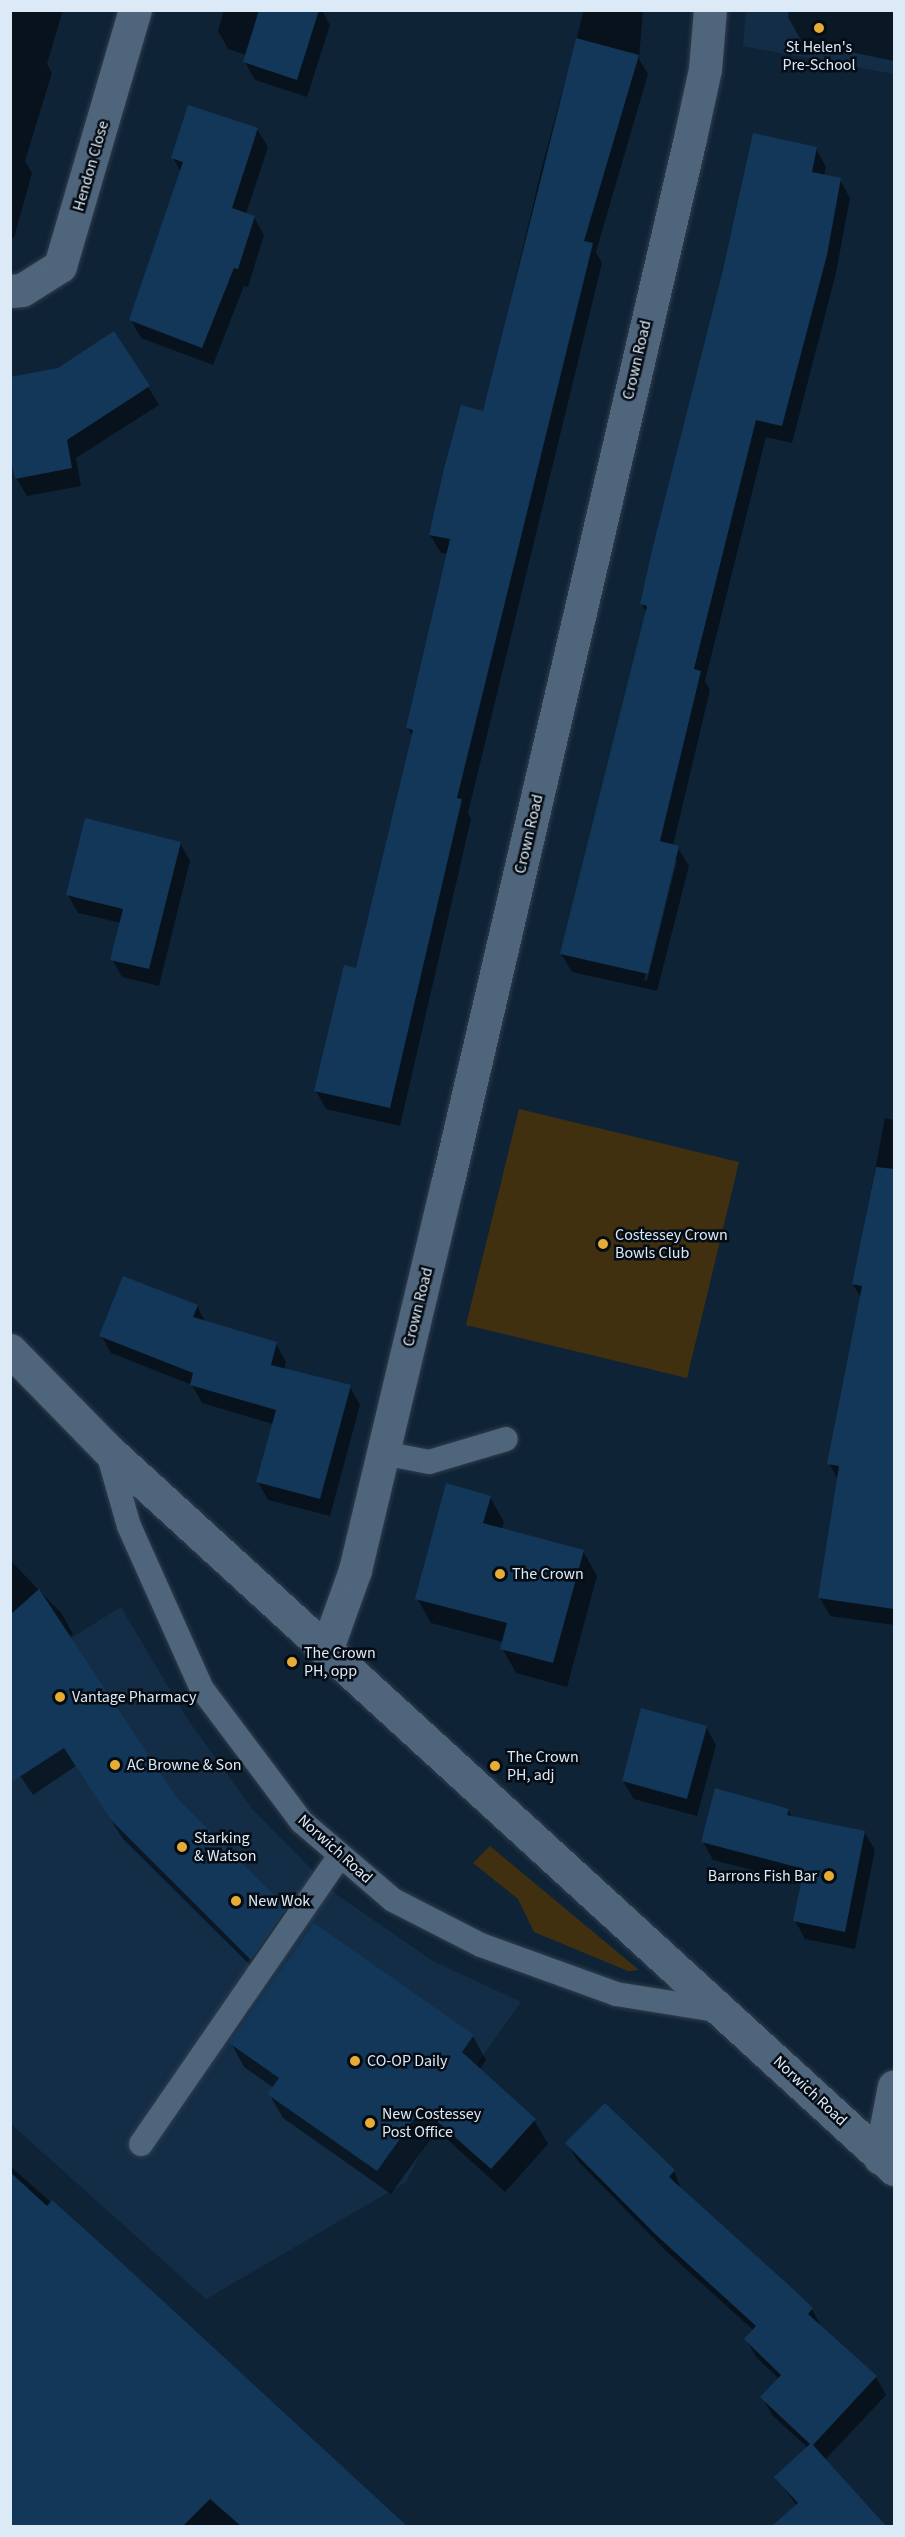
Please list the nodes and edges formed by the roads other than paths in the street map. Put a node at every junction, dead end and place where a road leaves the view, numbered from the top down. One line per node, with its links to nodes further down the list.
1 (135, 10): 3 (street, Hendon Close)
2 (710, 10): 7 (street, Crown Road)
3 (10, 291)
4 (10, 1350): 6 (street, Norwich Road)
5 (506, 1439): 7 (lane)
6 (106, 1449): 8 (street, Norwich Road); 9 (lane, Norwich Road)
7 (383, 1453): 8 (street, Crown Road)
8 (326, 1652): 10 (street, Norwich Road)
9 (340, 1857): 10 (lane, Norwich Road); 12 (lane)
10 (726, 2012): 13 (street, Norwich Road)
11 (894, 2085): 13 (street)
12 (141, 2144)
13 (887, 2164)

